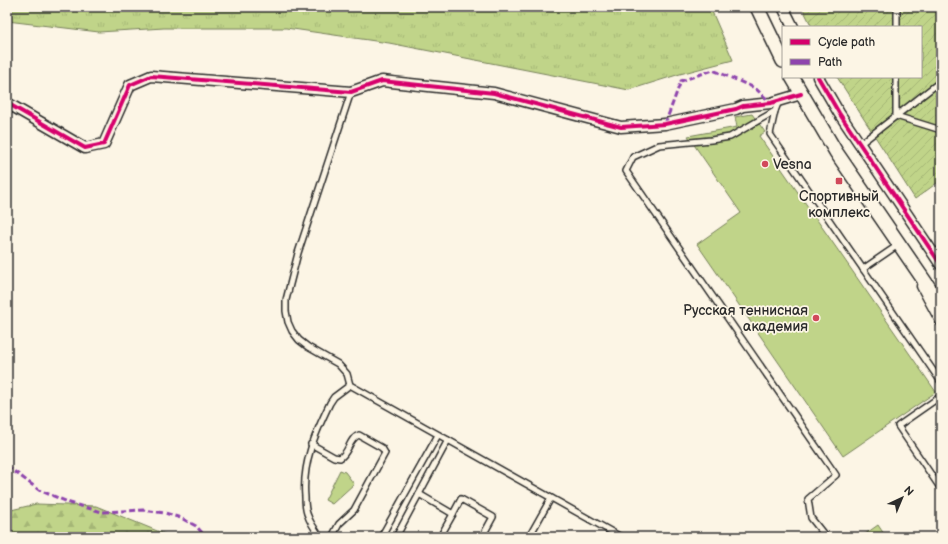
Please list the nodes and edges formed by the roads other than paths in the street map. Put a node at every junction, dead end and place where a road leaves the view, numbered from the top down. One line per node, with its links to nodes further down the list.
1 (757, 7): 6 (main road)
2 (783, 7): 4 (street)
3 (897, 7): 5 (lane)
4 (792, 26)
5 (897, 26)
6 (782, 59)
7 (793, 78): 12 (main road)
8 (819, 78): 18 (street)
9 (896, 78): 16 (lane)
10 (941, 81): 16 (lane)
11 (351, 92): 13 (street); 14 (street); 26 (lane)
12 (801, 94): 13 (street); 19 (main road)
13 (780, 100): 15 (lane)
14 (7, 103)
15 (775, 111): 22 (lane); 43 (lane)
16 (896, 116): 17 (lane); 18 (lane)
17 (941, 130)
18 (860, 144): 20 (street)
19 (902, 249): 22 (lane); 23 (main road); 24 (street)
20 (937, 251): 21 (street)
21 (941, 266)
22 (863, 269): 25 (lane)
23 (941, 305)
24 (941, 321)
25 (941, 382)
26 (350, 385): 28 (lane); 30 (lane)
27 (941, 396): 31 (lane)
28 (438, 434): 29 (lane); 37 (lane)
29 (448, 440): 32 (lane); 33 (lane)
30 (311, 444): 35 (lane); 36 (lane)
31 (941, 489)
32 (419, 494): 34 (lane); 38 (lane)
33 (551, 498): 41 (lane); 42 (lane)
34 (453, 514): 39 (lane); 40 (lane)
35 (320, 537)
36 (332, 537)
37 (381, 537)
38 (396, 537)
39 (440, 537)
40 (482, 537)
41 (529, 537)
42 (621, 537)
43 (826, 537)

